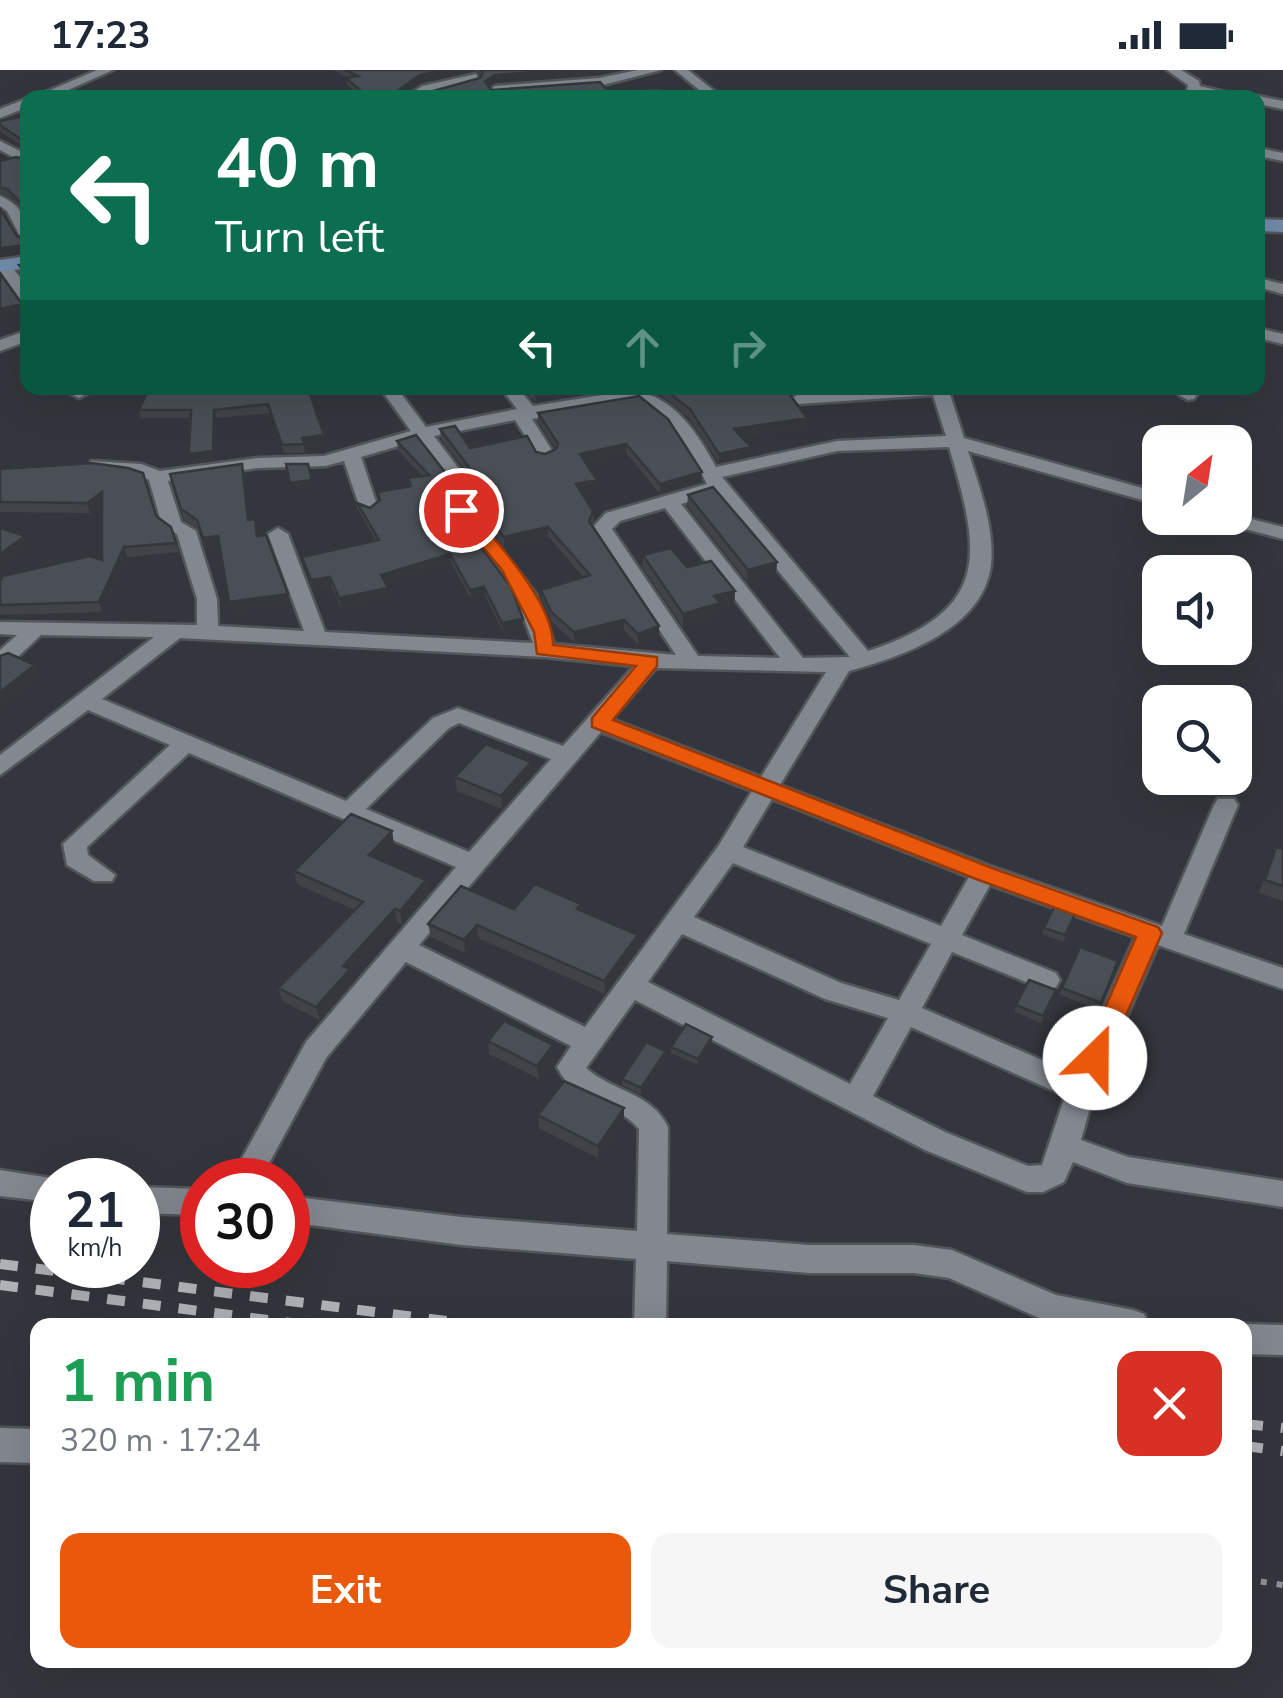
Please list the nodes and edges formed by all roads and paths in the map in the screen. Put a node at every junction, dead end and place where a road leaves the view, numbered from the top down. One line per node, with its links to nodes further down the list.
1 (106, 70): 10 (street)
2 (462, 70): 7 (street)
3 (655, 70): 6 (street)
4 (680, 70): 14 (street)
5 (1173, 70): 9 (street)
6 (624, 76): 8 (street); 13 (street)
7 (476, 78): 11 (street); 12 (street)
8 (639, 85)
9 (1192, 87)
10 (57, 90)
11 (424, 90)
12 (495, 90)
13 (528, 90)
14 (706, 90)
15 (0, 200): 16 (street)
16 (20, 222)
17 (2, 266): 18 (street)
18 (20, 290)
19 (393, 395): 27 (street)
20 (513, 395): 26 (street)
21 (581, 395): 25 (street)
22 (850, 395): 24 (street)
23 (942, 395): 28 (street)
24 (799, 399)
25 (589, 404): 26 (street); 33 (street)
26 (526, 415): 27 (street); 30 (street)
27 (423, 432): 29 (street); 45 (street)
28 (954, 440): 33 (street); 34 (street); 49 (street)
29 (352, 455): 32 (street); 36 (street)
30 (546, 455)
31 (76, 465): 32 (street)
32 (158, 477): 43 (street)
33 (714, 481): 35 (street); 49 (street)
34 (1142, 494)
35 (668, 500): 48 (street); 50 (street)
36 (369, 508)
37 (1252, 525): 38 (street)
38 (1283, 533)
39 (278, 534): 44 (street)
40 (0, 628): 42 (street)
41 (176, 631): 42 (street); 43 (street); 51 (street)
42 (33, 632): 46 (street)
43 (208, 632): 44 (street)
44 (317, 638): 45 (street)
45 (544, 650): 47 (street)
46 (0, 661)
47 (650, 662): 48 (street); 52 (street)
48 (692, 663): 50 (street)
49 (853, 663): 50 (street); 56 (street)
50 (798, 666)
51 (86, 701): 53 (street); 55 (street)
52 (600, 723): 54 (street); 56 (street)
53 (186, 743): 58 (street); 62 (street)
54 (568, 757): 58 (street); 60 (street)
55 (0, 767)
56 (764, 788): 59 (street); 61 (street)
57 (1226, 805): 64 (street)
58 (350, 811): 60 (street)
59 (728, 850): 63 (street); 65 (street)
60 (473, 864): 66 (street)
61 (984, 874): 64 (street); 65 (street)
62 (103, 876)
63 (678, 921): 69 (street); 70 (street)
64 (1160, 936): 67 (street); 72 (street)
65 (945, 938): 68 (street); 70 (street)
66 (401, 948): 71 (street); 75 (street)
67 (1283, 978)
68 (1047, 980)
69 (632, 986): 71 (street); 73 (street)
70 (904, 1012): 72 (street); 73 (street)
71 (589, 1042): 80 (street)
72 (1082, 1090): 74 (street)
73 (856, 1100): 74 (street)
74 (1064, 1146): 78 (street)
75 (258, 1158)
76 (0, 1183): 77 (street)
77 (30, 1186)
78 (1283, 1194)
79 (310, 1212): 80 (street)
80 (649, 1246): 81 (street); 82 (street)
81 (650, 1318)
82 (1098, 1318)
83 (1252, 1340): 84 (street)
84 (1283, 1340)
85 (0, 1445): 86 (street)
86 (30, 1446)
87 (1252, 1580): 88 (path)
88 (1283, 1584)

